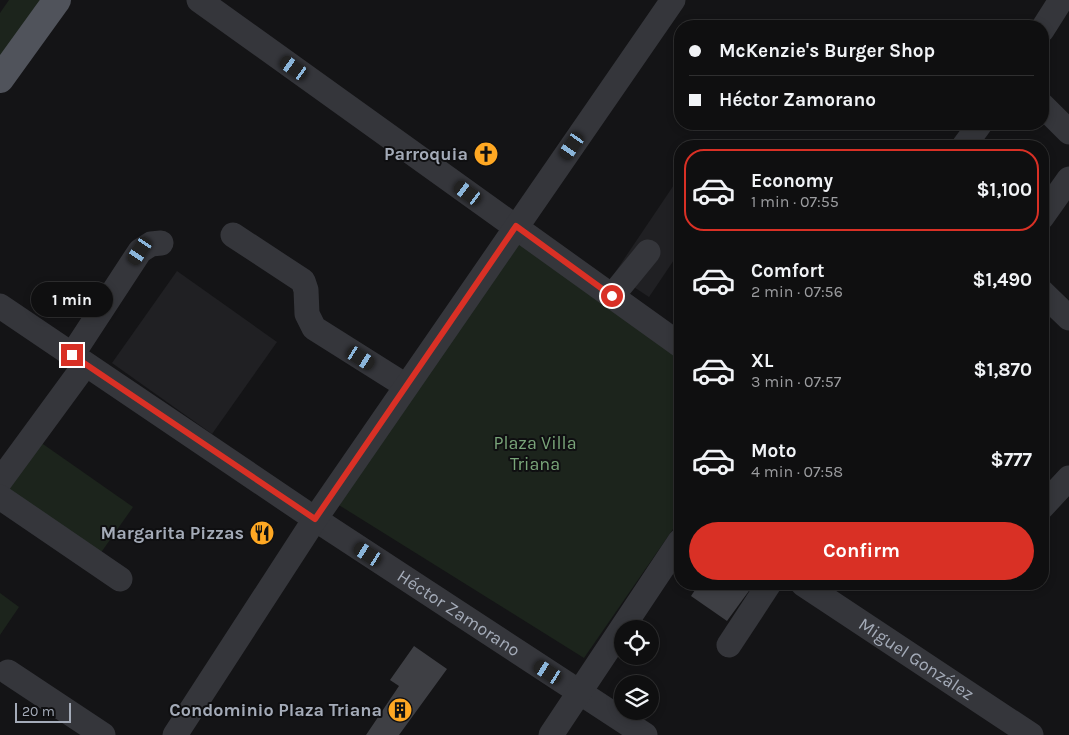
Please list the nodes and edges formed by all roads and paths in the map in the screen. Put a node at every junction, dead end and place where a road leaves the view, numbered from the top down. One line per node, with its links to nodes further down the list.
1 (57, 0): 6 (main road)
2 (199, 0): 11 (street)
3 (673, 0): 11 (street)
4 (1061, 0): 5 (street)
5 (1048, 20)
6 (0, 79)
7 (1049, 112): 8 (street)
8 (1069, 132)
9 (1069, 179): 10 (street)
10 (1049, 207)
11 (516, 226): 15 (street); 21 (street)
12 (233, 235): 21 (street)
13 (161, 243): 20 (street)
14 (648, 252): 15 (street)
15 (612, 296): 19 (street)
16 (1049, 299): 18 (street)
17 (0, 306): 20 (street, Héctor Zamorano)
18 (1069, 318)
19 (674, 341)
20 (78, 360): 23 (street); 26 (street, Héctor Zamorano)
21 (406, 386): 26 (street)
22 (1069, 478): 25 (street)
23 (0, 481)
24 (0, 497): 28 (street)
25 (1049, 499)
26 (315, 519): 33 (street, Héctor Zamorano); 36 (street)
27 (674, 550): 33 (street)
28 (120, 579)
29 (765, 590): 31 (street)
30 (812, 590): 34 (street, Miguel González)
31 (729, 645)
32 (8, 672): 35 (street)
33 (580, 693): 37 (street); 38 (street, Héctor Zamorano)
34 (1022, 733)
35 (103, 735)
36 (174, 735)
37 (551, 735)
38 (645, 735)

